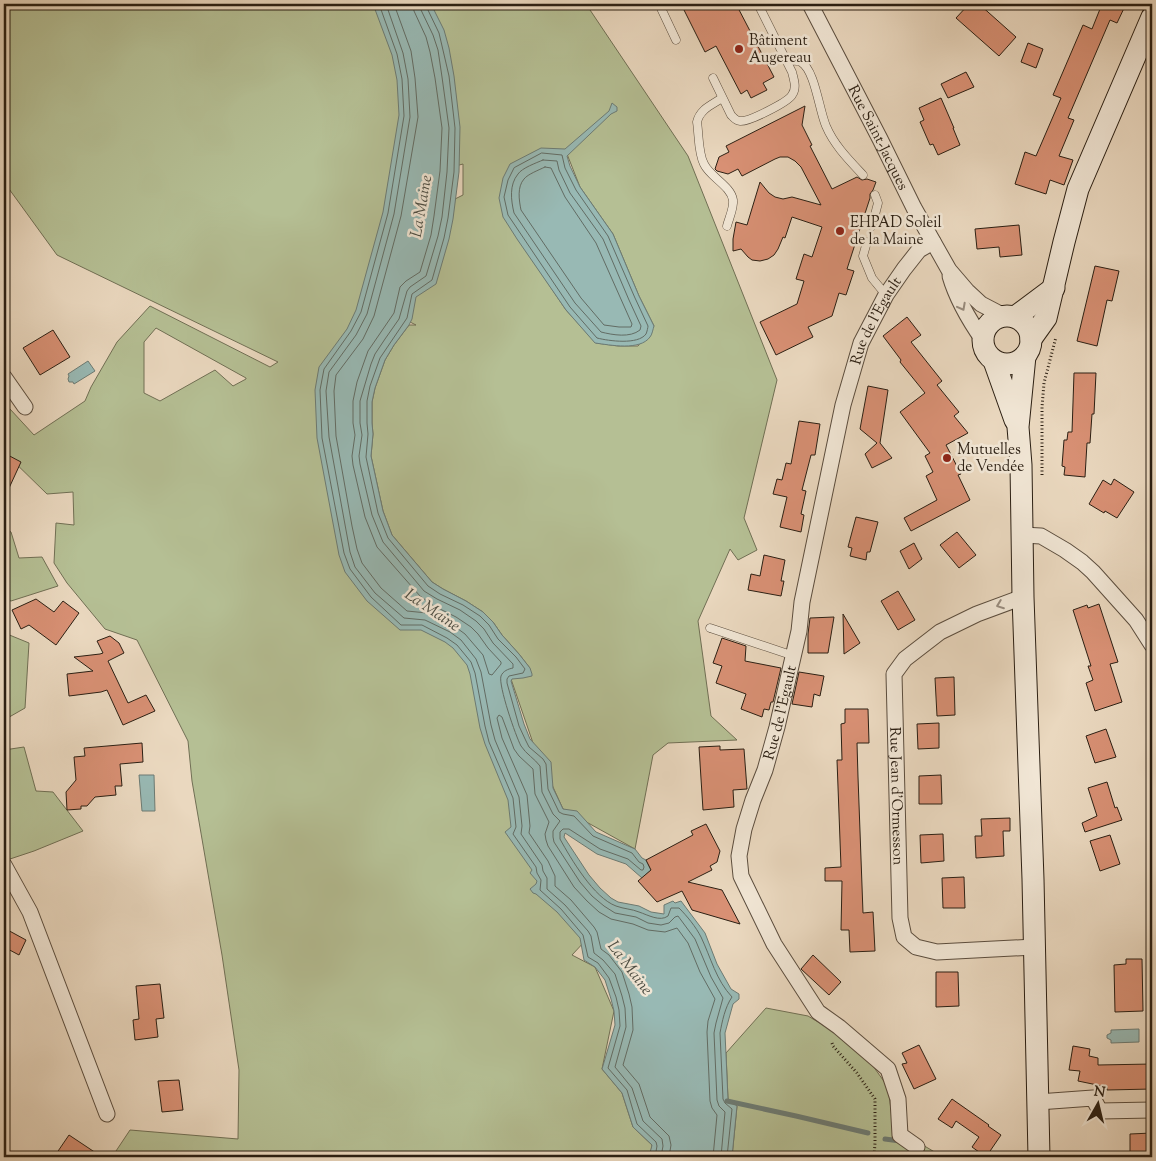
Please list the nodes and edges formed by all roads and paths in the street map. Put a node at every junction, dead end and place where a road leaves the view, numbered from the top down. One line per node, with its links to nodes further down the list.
1 (659, 4): 5 (lane)
2 (758, 4): 6 (lane)
3 (810, 4): 14 (street, Rue Saint-Jacques)
4 (1152, 16): 16 (main road)
5 (676, 40)
6 (786, 60): 8 (lane); 9 (lane)
7 (713, 78): 8 (lane)
8 (722, 98): 11 (lane)
9 (863, 174)
10 (875, 195): 12 (lane)
11 (727, 226)
12 (872, 226)
13 (867, 242): 17 (lane)
14 (933, 242): 15 (street, Rue Saint-Jacques); 17 (street, Rue de l'Egault)
15 (949, 270): 18 (street, Rue Saint-Jacques); 19 (street, Rue Saint-Jacques, one-way to 19)
16 (1054, 288): 18 (main road); 20 (main road)
17 (886, 295): 29 (street, Rue de l'Egault)
18 (1009, 317): 19 (main road); 20 (main road)
19 (983, 340): 21 (main road)
20 (1026, 357): 21 (main road); 24 (main road)
21 (994, 360): 24 (main road)
22 (4, 377): 23 (street)
23 (25, 407)
24 (1018, 427): 25 (main road)
25 (1022, 534): 26 (main road); 28 (street)
26 (1023, 597): 31 (main road); 31 (street, Rue Jean d'Ormesson, one-way to 31)
27 (710, 628): 29 (lane)
28 (1152, 645)
29 (794, 656): 32 (street, Rue de l'Egault)
30 (4, 866): 35 (street)
31 (1034, 948): 33 (main road)
32 (818, 1012): 36 (street, Rue de l'Egault); 37 (path)
33 (1038, 1102): 34 (street); 38 (main road)
34 (1152, 1110)
35 (107, 1114)
36 (916, 1147)
37 (874, 1157)
38 (1039, 1157)

